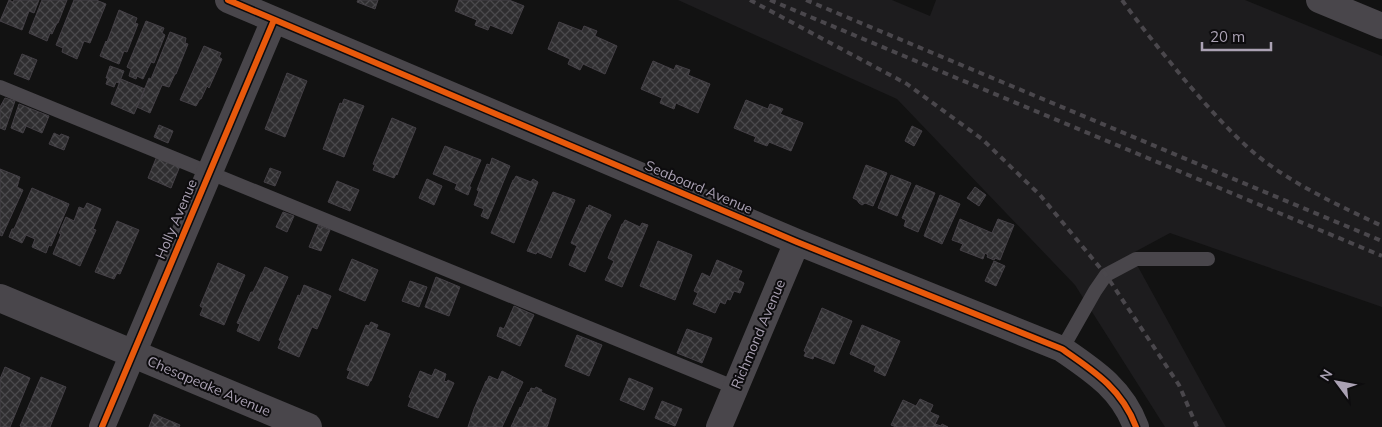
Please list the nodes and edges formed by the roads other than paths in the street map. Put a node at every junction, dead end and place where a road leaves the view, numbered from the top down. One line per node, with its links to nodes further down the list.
1 (228, 0): 3 (street, Seaboard Avenue)
2 (1319, 0): 4 (street)
3 (274, 20): 6 (street, Holly Avenue); 7 (street, Seaboard Avenue)
4 (1382, 26)
5 (0, 87): 6 (lane)
6 (209, 172): 11 (street, Holly Avenue); 12 (lane)
7 (797, 242): 10 (street, Seaboard Avenue); 12 (street, Richmond Avenue)
8 (1208, 259): 10 (lane)
9 (0, 298): 11 (street, Chesapeake Avenue)
10 (1062, 349): 16 (street, Seaboard Avenue)
11 (133, 354): 13 (street, Holly Avenue); 14 (street, Chesapeake Avenue)
12 (736, 388): 15 (street, Richmond Avenue)
13 (102, 427)
14 (308, 427)
15 (719, 427)
16 (1136, 427)

